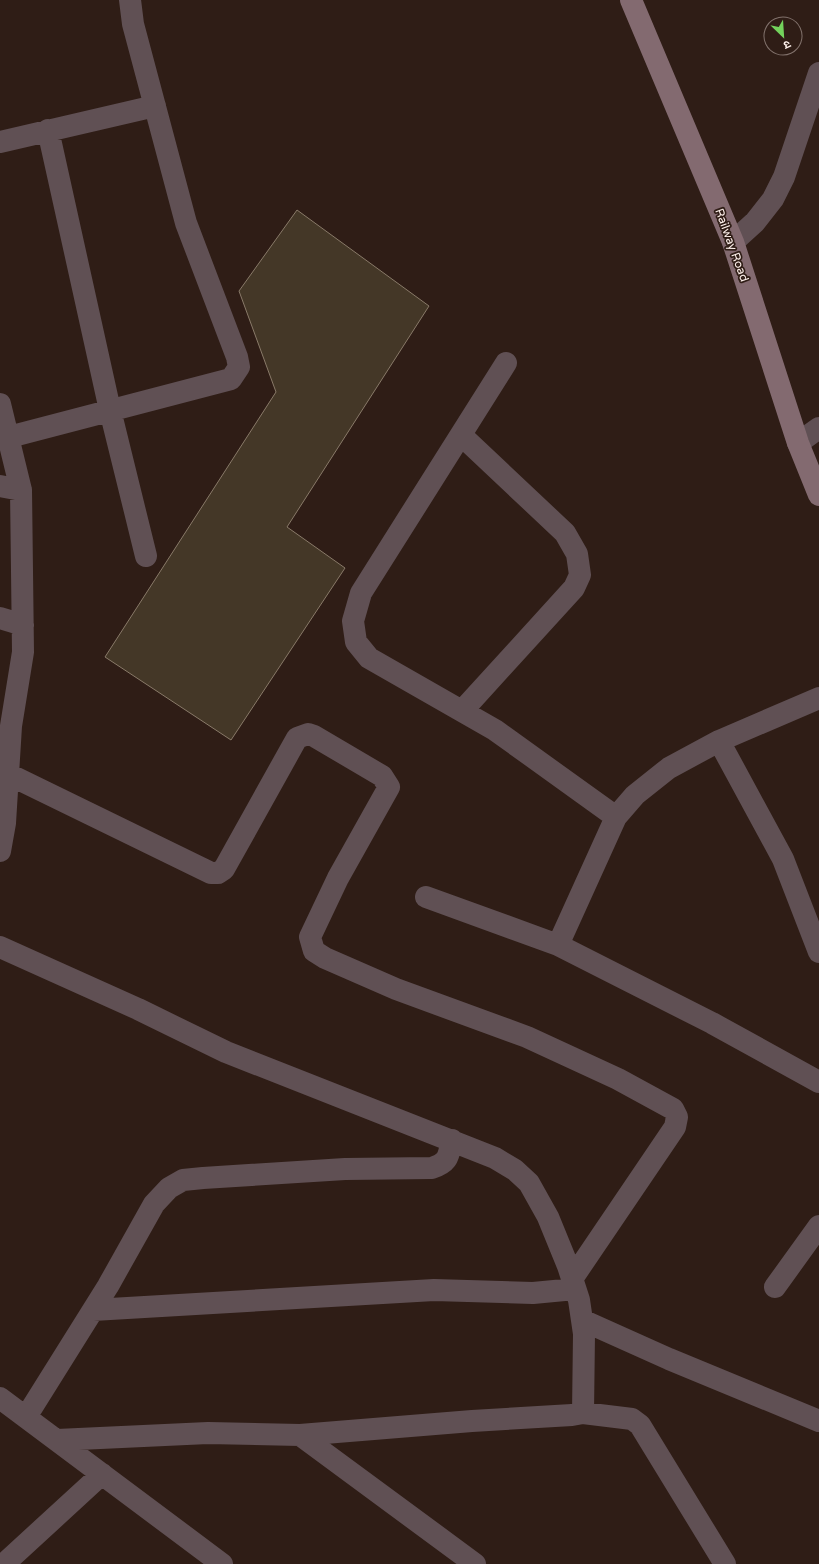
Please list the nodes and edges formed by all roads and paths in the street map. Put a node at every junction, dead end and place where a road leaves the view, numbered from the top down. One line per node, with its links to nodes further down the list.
1 (130, 0): 4 (street)
2 (631, 0): 7 (street, Railway Road)
3 (819, 73): 7 (street)
4 (155, 106): 5 (street); 10 (street)
5 (48, 130): 6 (street); 10 (street)
6 (0, 142)
7 (733, 242): 14 (street, Railway Road)
8 (506, 363): 12 (street)
9 (0, 404): 13 (street)
10 (110, 410): 13 (street); 17 (street)
11 (819, 428): 14 (street)
12 (461, 435): 21 (street); 21 (street)
13 (9, 437): 15 (street)
14 (798, 443): 16 (street, Railway Road)
15 (10, 488): 19 (street)
16 (819, 495)
17 (146, 556)
18 (0, 618): 19 (street)
19 (23, 625): 23 (street)
20 (819, 698): 22 (street)
21 (462, 711): 24 (street)
22 (719, 741): 24 (street); 29 (street)
23 (8, 774): 25 (street); 33 (street)
24 (616, 817): 27 (street)
25 (0, 851)
26 (426, 898): 27 (street)
27 (558, 945): 30 (street)
28 (0, 947): 31 (street)
29 (819, 952)
30 (819, 1082)
31 (452, 1140): 33 (street); 35 (street)
32 (819, 1226): 34 (street)
33 (574, 1284): 35 (street); 36 (street)
34 (775, 1287)
35 (93, 1310): 39 (street)
36 (582, 1320): 38 (street); 40 (street)
37 (0, 1398): 39 (street)
38 (583, 1413): 41 (street); 47 (street)
39 (26, 1417): 42 (street)
40 (819, 1421)
41 (300, 1435): 42 (street); 46 (street)
42 (56, 1440): 43 (street)
43 (102, 1474): 44 (street); 45 (street)
44 (4, 1564)
45 (222, 1564)
46 (475, 1564)
47 (725, 1564)

